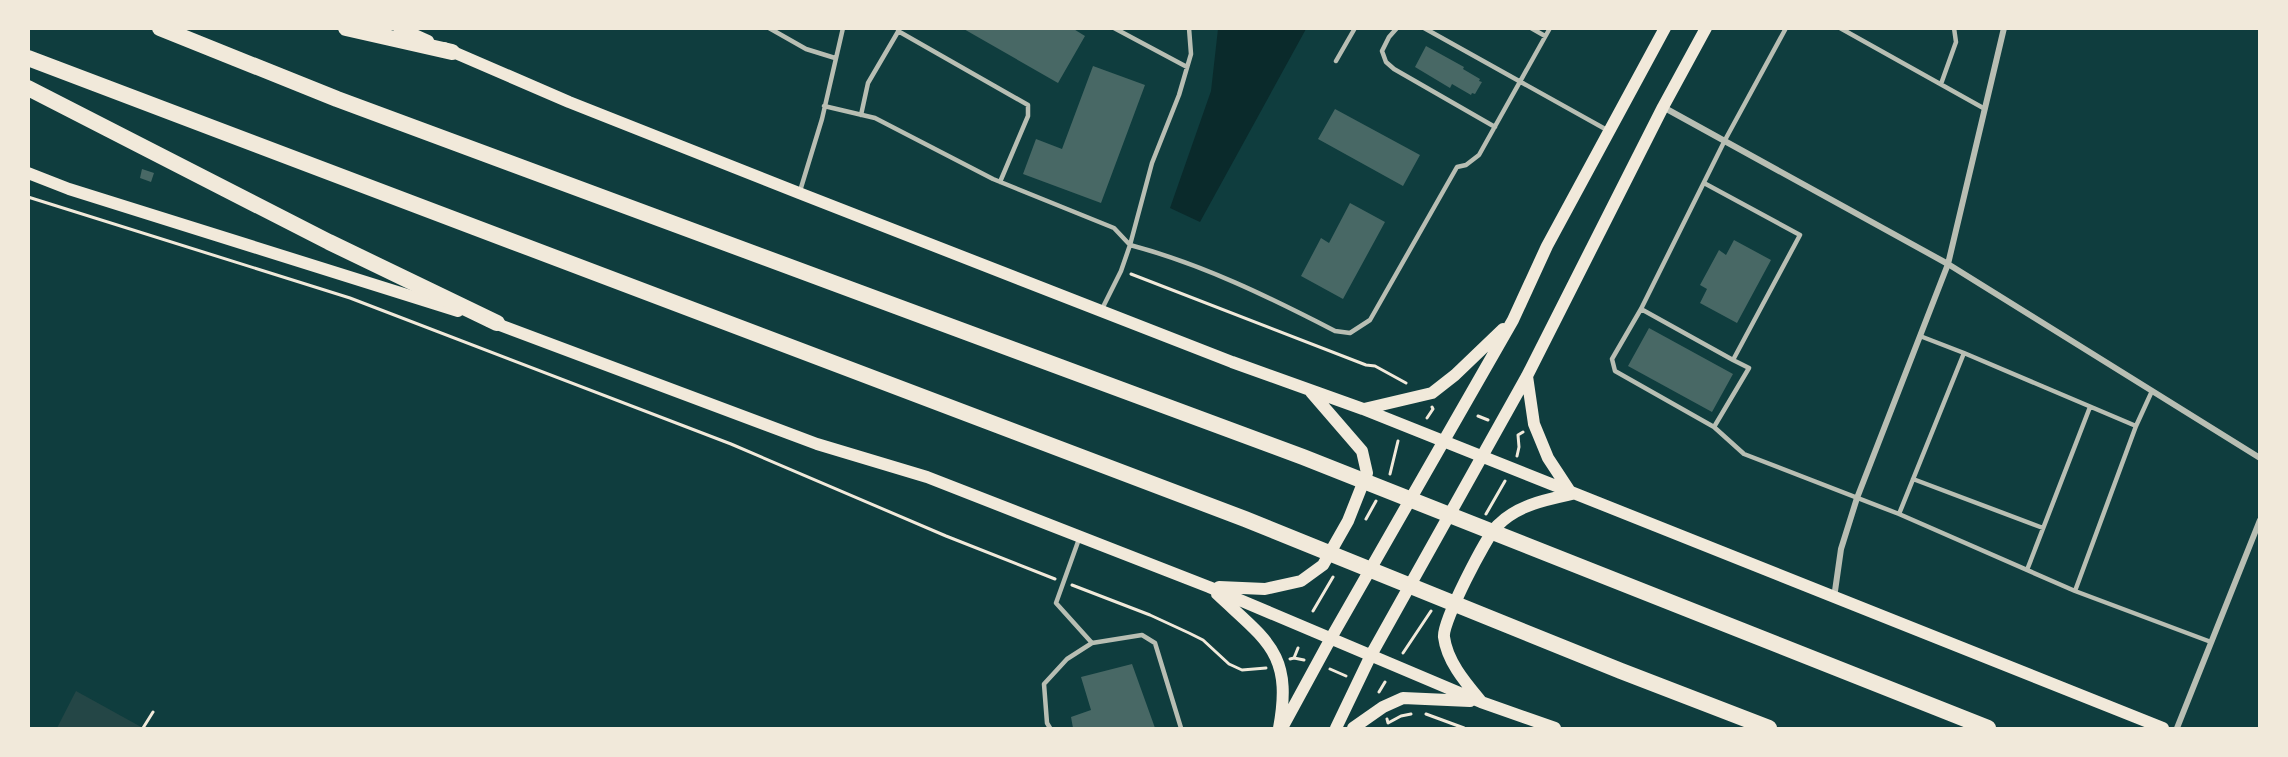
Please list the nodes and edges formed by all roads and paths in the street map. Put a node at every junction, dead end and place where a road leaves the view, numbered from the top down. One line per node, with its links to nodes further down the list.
1 (160, 28): 107 (highway)
2 (346, 28): 21 (highway)
3 (399, 28): 21 (main road)
4 (768, 28): 23 (lane)
5 (843, 28): 23 (lane)
6 (1114, 28): 25 (lane)
7 (1189, 28): 25 (lane)
8 (1355, 28): 24 (lane)
9 (1397, 28): 33 (lane)
10 (1424, 28): 26 (lane)
11 (1531, 28): 20 (lane)
12 (1550, 28): 20 (lane)
13 (1665, 28): 34 (main road)
14 (1706, 28): 30 (main road)
15 (1786, 28): 35 (lane)
16 (1840, 28): 27 (lane)
17 (1954, 28): 27 (lane)
18 (2004, 28): 31 (street)
19 (899, 30): 32 (lane); 37 (lane)
20 (1545, 36): 26 (lane)
21 (452, 52): 39 (main road)
22 (28, 58): 106 (highway)
23 (835, 58): 29 (lane)
24 (1336, 61)
25 (1187, 67): 41 (lane)
26 (1520, 82): 33 (lane); 34 (lane)
27 (1941, 84): 31 (lane)
28 (28, 88): 47 (highway)
29 (824, 106): 32 (lane); 39 (lane)
30 (1662, 106): 35 (street); 51 (main road)
31 (1985, 109): 42 (street)
32 (861, 115): 37 (lane)
33 (1495, 127): 41 (lane)
34 (1610, 131): 46 (main road)
35 (1725, 140): 38 (lane); 42 (street)
36 (28, 173): 47 (main road)
37 (1000, 182): 41 (lane)
38 (1704, 183): 44 (lane); 50 (lane)
39 (799, 193): 45 (main road)
40 (28, 196): 76 (path)
41 (1130, 245): 43 (lane)
42 (1948, 264): 48 (street); 54 (street)
43 (1121, 270): 45 (lane); 52 (path)
44 (1641, 309): 50 (lane); 60 (lane)
45 (1101, 311): 53 (main road)
46 (1513, 320): 57 (main road); 64 (main road)
47 (497, 323): 74 (main road)
48 (1920, 336): 49 (lane); 70 (street)
49 (1964, 353): 56 (lane); 68 (lane)
50 (1733, 360): 60 (lane)
51 (1527, 376): 66 (main road); 69 (main road)
52 (1410, 386)
53 (1309, 390): 57 (main road); 77 (main road)
54 (2152, 391): 59 (lane); 67 (street)
55 (1430, 403): 58 (path)
56 (2090, 407): 59 (lane); 73 (lane)
57 (1363, 409): 64 (main road)
58 (1427, 418)
59 (2136, 426): 78 (lane)
60 (1714, 427): 70 (lane)
61 (1527, 428): 63 (path)
62 (1512, 432): 63 (path)
63 (1518, 435): 65 (path)
64 (1444, 442): 66 (main road); 80 (main road)
65 (1518, 453)
66 (1483, 458): 69 (main road); 84 (main road)
67 (2259, 458)
68 (1913, 479): 71 (lane); 73 (lane)
69 (1572, 494): 79 (main road); 93 (main road)
70 (1857, 498): 71 (lane); 79 (street)
71 (1899, 514): 75 (lane)
72 (2259, 520): 81 (street)
73 (2043, 528): 75 (lane)
74 (1080, 537): 76 (lane); 77 (main road)
75 (2027, 570): 78 (lane)
76 (1063, 582): 82 (lane); 88 (path)
77 (1209, 587): 80 (main road); 101 (main road)
78 (2075, 591): 81 (lane)
79 (1834, 598): 108 (main road)
80 (1331, 638): 84 (main road); 101 (main road)
81 (2211, 642): 109 (street)
82 (1092, 643): 99 (lane); 100 (lane)
83 (1298, 648): 85 (path)
84 (1371, 656): 93 (main road); 102 (main road)
85 (1294, 658): 86 (path); 87 (path)
86 (1288, 660)
87 (1306, 660)
88 (1271, 667)
89 (1329, 668): 90 (path)
90 (1341, 674)
91 (1385, 682): 92 (path)
92 (1378, 694)
93 (1481, 702): 103 (main road); 105 (main road)
94 (153, 712): 98 (path)
95 (1422, 713): 104 (path)
96 (1412, 714): 97 (path)
97 (1386, 715)
98 (144, 729)
99 (1050, 729)
100 (1181, 729)
101 (1280, 729)
102 (1335, 729)
103 (1353, 729)
104 (1464, 729)
105 (1555, 729)
106 (1769, 729)
107 (1988, 729)
108 (2163, 729)
109 (2176, 729)

